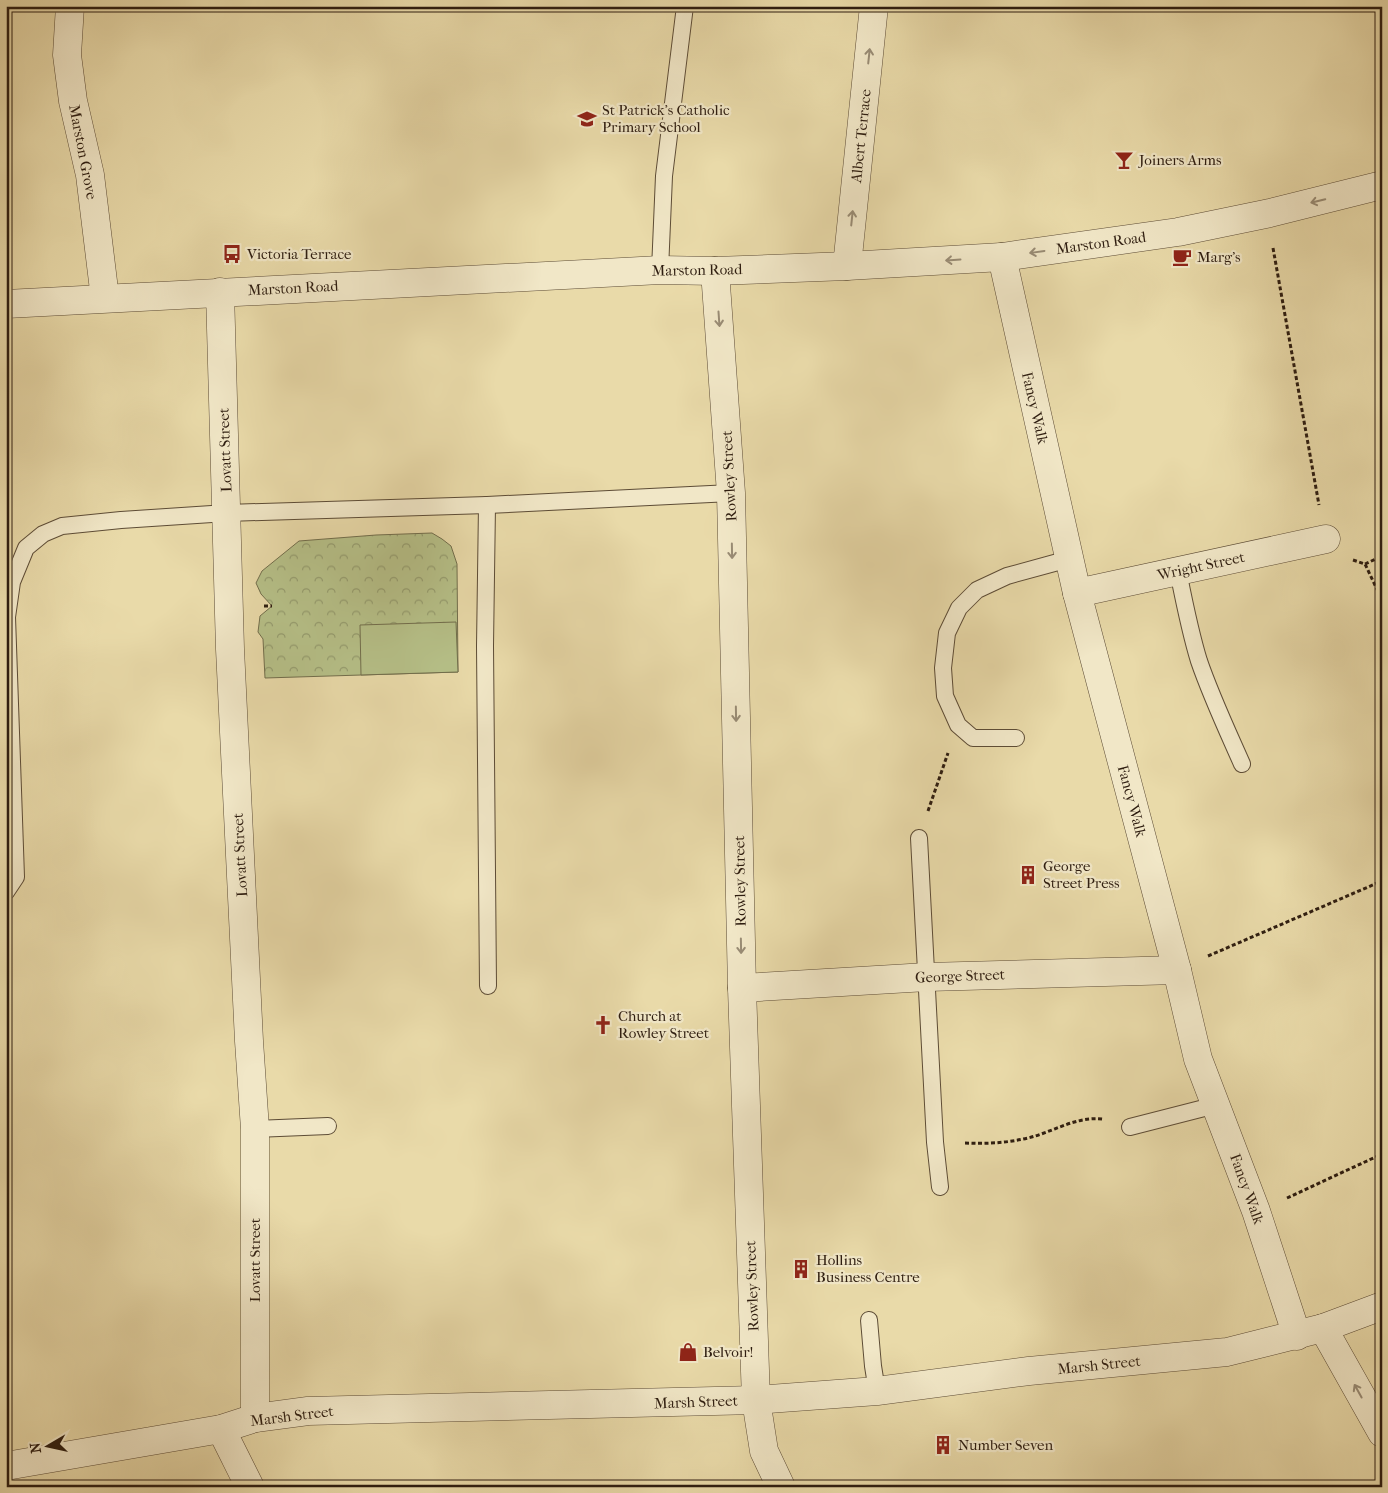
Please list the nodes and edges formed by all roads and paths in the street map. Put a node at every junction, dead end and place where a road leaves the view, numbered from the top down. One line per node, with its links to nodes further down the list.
1 (70, 6): 11 (street, Marston Grove)
2 (685, 6): 8 (lane)
3 (874, 6): 7 (street, Albert Terrace, one-way to 3)
4 (1382, 185): 5 (street, Marston Road, one-way to 5)
5 (1270, 213): 6 (street, Marston Road, one-way to 6); 16 (path)
6 (1002, 256): 7 (street, Marston Road, one-way to 7); 18 (street, Fancy Walk)
7 (847, 266): 9 (street, Marston Road)
8 (660, 270): 9 (street, Marston Road); 10 (street, Marston Road)
9 (715, 270): 13 (street, Rowley Street, one-way to 13)
10 (220, 292): 11 (street, Marston Road); 15 (street, Lovatt Street)
11 (105, 298): 12 (street, Marston Road)
12 (6, 304)
13 (731, 493): 14 (lane); 33 (street, Rowley Street, one-way to 33)
14 (487, 505): 15 (lane); 32 (lane)
15 (227, 513): 24 (lane); 37 (street, Lovatt Street)
16 (1326, 539): 19 (path); 20 (street, Wright Street)
17 (1382, 556): 19 (path)
18 (1069, 558): 21 (street, Fancy Walk); 23 (lane)
19 (1364, 564): 22 (path)
20 (1178, 571): 21 (street, Wright Street); 26 (lane)
21 (1077, 593): 30 (street, Fancy Walk)
22 (1382, 600)
23 (958, 724): 25 (lane); 27 (path)
24 (9, 729): 29 (lane)
25 (1016, 738)
26 (1242, 764)
27 (919, 838): 31 (lane)
28 (1382, 881): 30 (path)
29 (6, 892)
30 (1177, 970): 31 (street, George Street); 34 (street, Fancy Walk)
31 (927, 977): 33 (street, George Street); 38 (lane)
32 (488, 986)
33 (742, 988): 47 (street, Rowley Street)
34 (1216, 1105): 36 (lane); 41 (street, Fancy Walk)
35 (328, 1126): 37 (lane)
36 (1130, 1127): 38 (path)
37 (255, 1128): 48 (street, Lovatt Street)
38 (935, 1142): 40 (lane)
39 (1382, 1154): 41 (path)
40 (940, 1187)
41 (1256, 1212): 45 (street, Fancy Walk)
42 (1382, 1306): 44 (street, Marsh Street)
43 (870, 1320): 46 (lane)
44 (1323, 1328): 45 (street, Marsh Street); 50 (street, one-way to 44)
45 (1297, 1336): 46 (street, Marsh Street)
46 (877, 1391): 47 (street, Marsh Street)
47 (756, 1400): 48 (street, Marsh Street); 53 (street, Rowley Street)
48 (255, 1418): 49 (street, Marsh Street)
49 (221, 1429): 51 (street, Marsh Street); 52 (street)
50 (1382, 1433)
51 (6, 1466)
52 (250, 1487)
53 (781, 1487)

